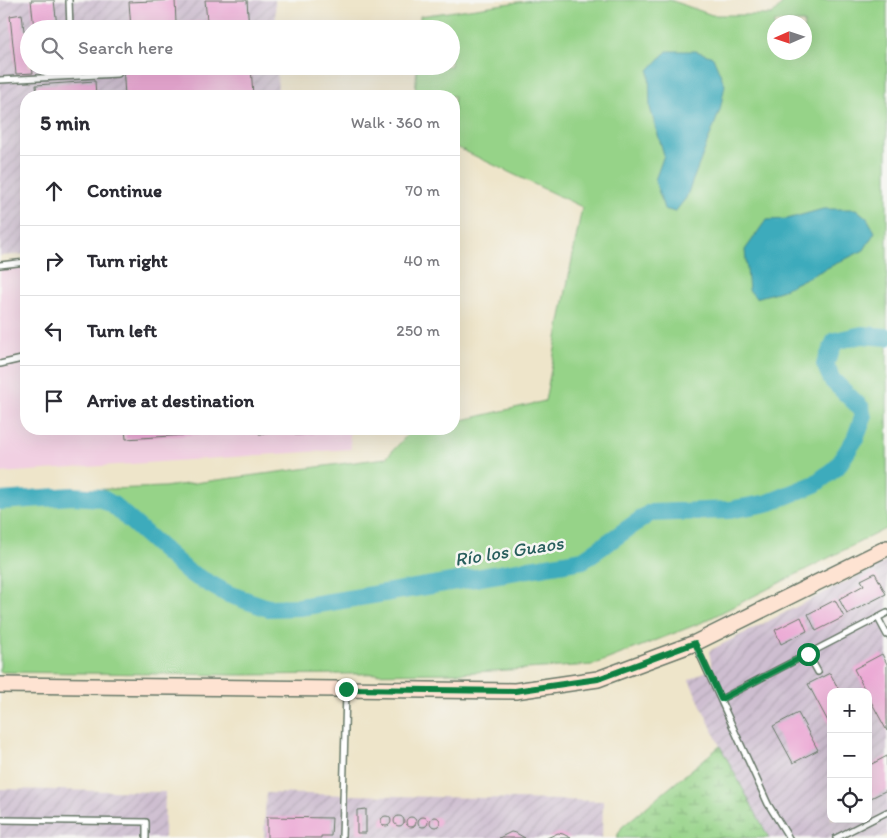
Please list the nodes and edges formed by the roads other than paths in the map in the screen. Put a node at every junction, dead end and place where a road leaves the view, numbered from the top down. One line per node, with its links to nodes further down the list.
1 (70, 0): 2 (lane)
2 (70, 20)
3 (94, 75): 4 (lane)
4 (71, 76): 5 (lane)
5 (0, 80)
6 (20, 263): 7 (lane)
7 (0, 265)
8 (20, 359): 9 (lane)
9 (0, 364)
10 (887, 548): 14 (street)
11 (887, 614): 12 (lane)
12 (878, 618): 13 (lane); 15 (lane)
13 (887, 635)
14 (695, 643): 18 (street); 19 (lane)
15 (808, 654): 16 (lane); 19 (lane)
16 (818, 672)
17 (0, 685): 18 (street)
18 (346, 689): 23 (lane)
19 (721, 699): 24 (lane)
20 (887, 812): 25 (lane)
21 (0, 820): 22 (lane)
22 (146, 838)
23 (342, 838)
24 (789, 838)
25 (836, 838)

